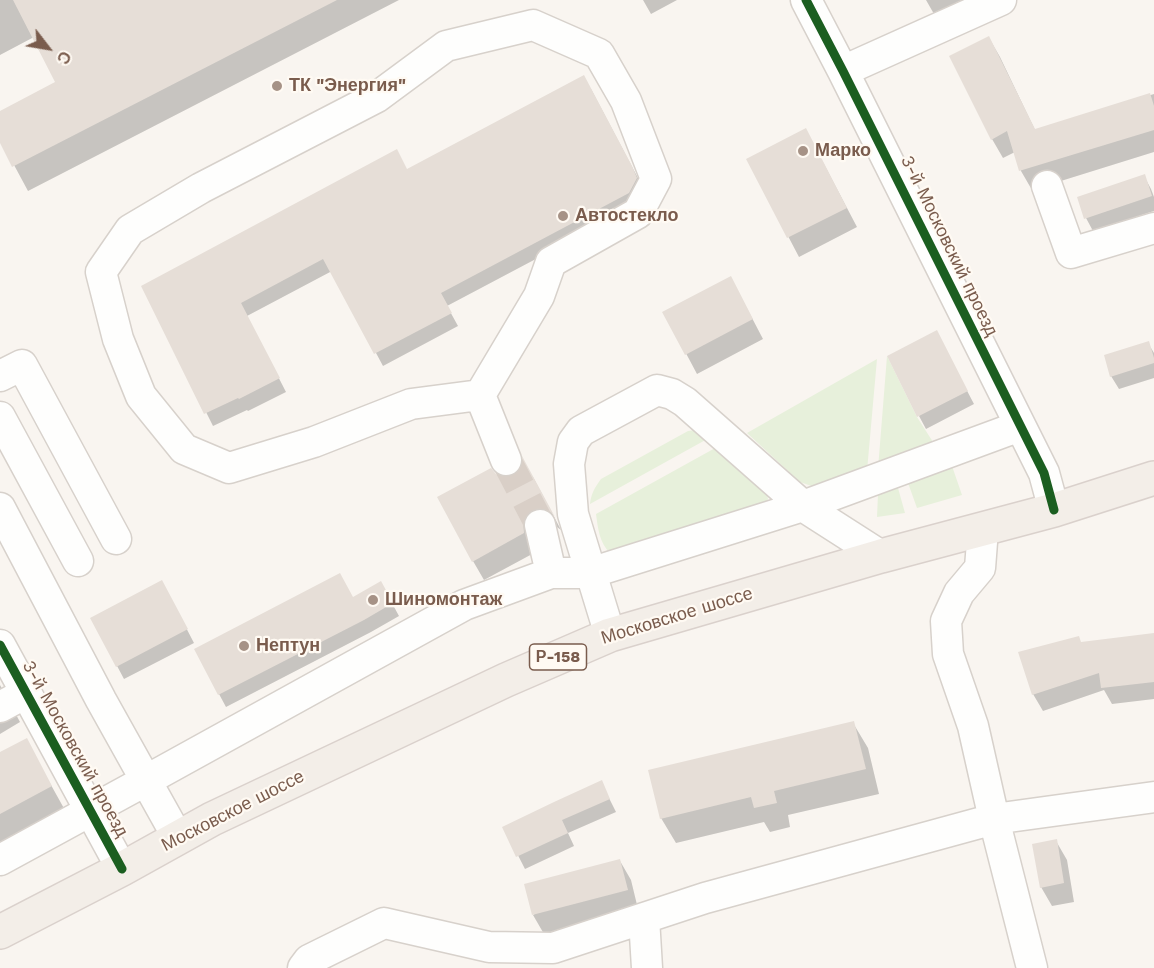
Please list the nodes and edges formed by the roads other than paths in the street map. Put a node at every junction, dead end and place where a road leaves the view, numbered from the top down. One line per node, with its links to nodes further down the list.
1 (806, 0): 3 (street, 3-й Московский проезд)
2 (1001, 0): 3 (street)
3 (843, 71): 9 (street, 3-й Московский проезд)
4 (1047, 186): 5 (street)
5 (1154, 228)
6 (0, 376): 17 (street)
7 (480, 395): 7 (street); 10 (street)
8 (0, 417): 19 (street)
9 (1020, 426): 12 (street); 14 (street, 3-й Московский проезд)
10 (506, 460)
11 (1154, 478): 14 (main road, Московское шоссе / Р-158)
12 (803, 506): 18 (street); 21 (street); 21 (street)
13 (0, 508): 26 (street)
14 (1054, 510): 16 (main road, Московское шоссе / Р-158)
15 (540, 525): 20 (street)
16 (983, 529): 18 (main road, Московское шоссе / Р-158); 29 (street)
17 (116, 539)
18 (880, 556): 22 (main road, Московское шоссе / Р-158)
19 (78, 561)
20 (551, 573): 21 (street); 26 (street)
21 (590, 573): 22 (street)
22 (610, 635): 30 (main road, Московское шоссе / Р-158)
23 (0, 645): 24 (street, 3-й Московский проезд)
24 (26, 693): 25 (street); 28 (street, 3-й Московский проезд)
25 (0, 708)
26 (145, 781): 28 (street); 30 (street)
27 (1154, 797): 29 (street)
28 (91, 811): 31 (street); 32 (street, 3-й Московский проезд)
29 (994, 819): 33 (street); 37 (street)
30 (178, 838): 32 (main road, Московское шоссе / Р-158)
31 (0, 860)
32 (122, 869): 34 (main road, Московское шоссе / Р-158)
33 (644, 918): 35 (street); 36 (street)
34 (0, 932)
35 (303, 968)
36 (647, 968)
37 (1032, 968)

